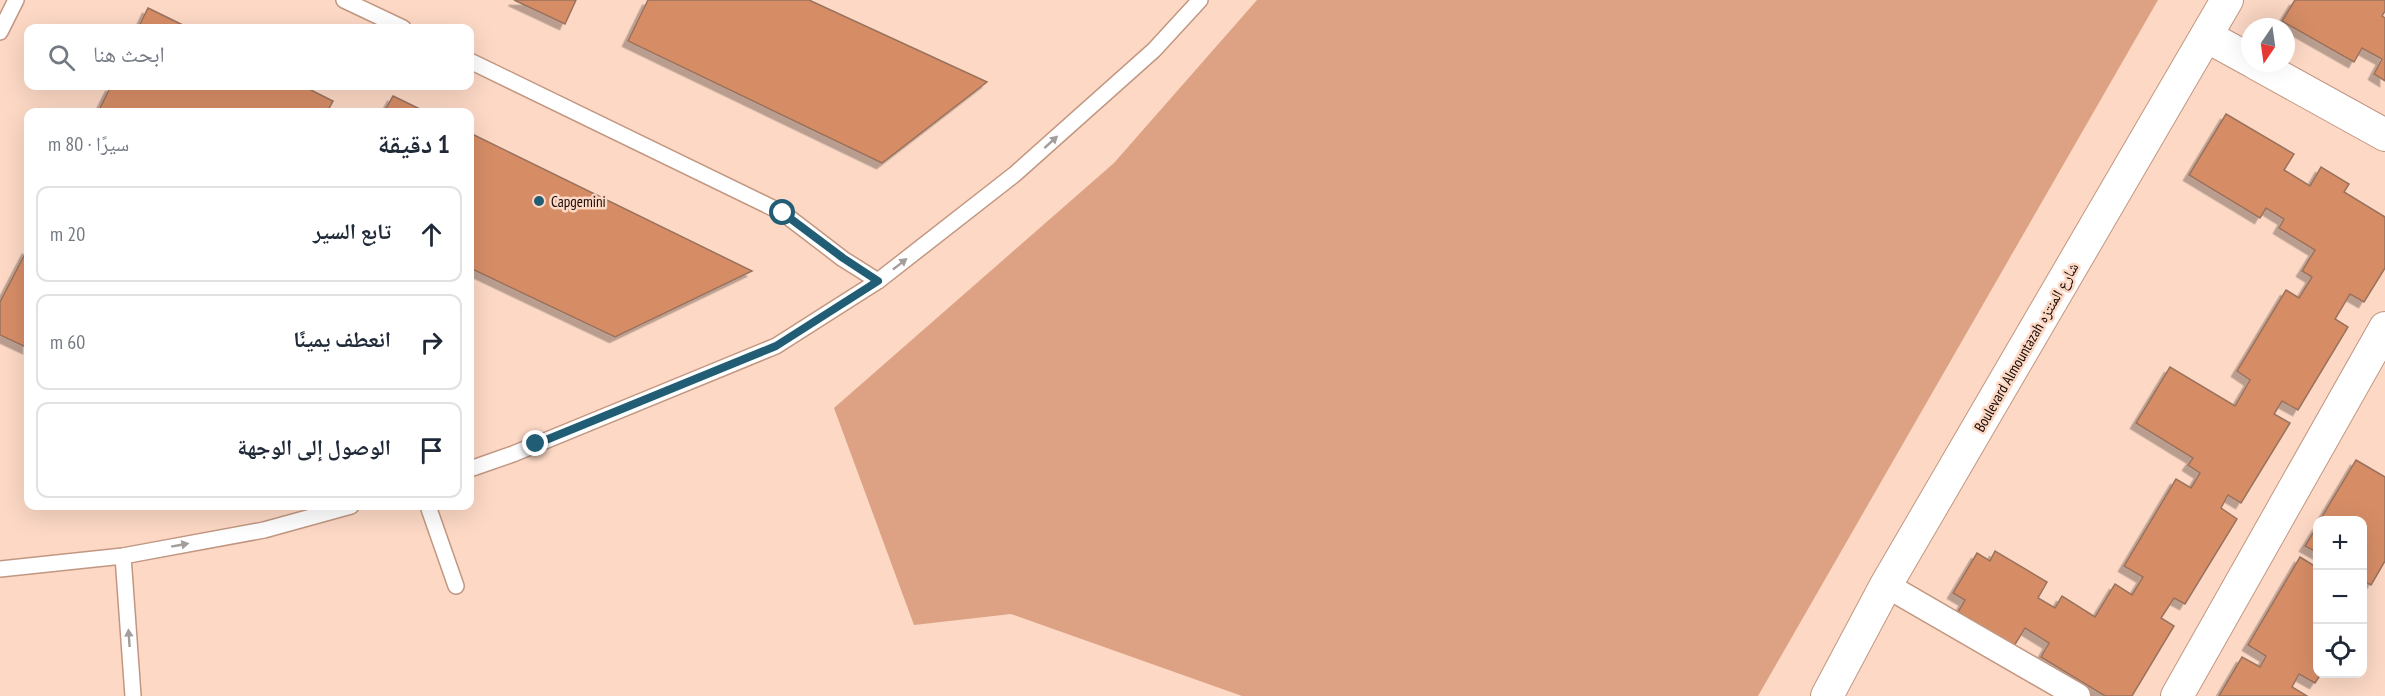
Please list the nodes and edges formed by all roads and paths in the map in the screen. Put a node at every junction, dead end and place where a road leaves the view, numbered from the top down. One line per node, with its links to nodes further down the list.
1 (16, 0): 6 (lane)
2 (344, 0): 5 (lane)
3 (1200, 0): 12 (lane, one-way to 3)
4 (2227, 0): 7 (street, Boulevard Almountazah شارع المنتزه)
5 (395, 24)
6 (0, 32)
7 (2208, 37): 8 (street); 19 (street, Boulevard Almountazah شارع المنتزه)
8 (2241, 55)
9 (474, 63): 12 (lane)
10 (2271, 72): 11 (street)
11 (2385, 135)
12 (878, 281): 14 (lane)
13 (2385, 327): 24 (street)
14 (474, 468)
15 (336, 510): 17 (lane, one-way to 15)
16 (429, 510): 20 (lane)
17 (123, 556): 18 (lane); 21 (lane, one-way to 17)
18 (0, 569)
19 (1886, 585): 22 (street, Boulevard Almountazah شارع المنتزه); 23 (street)
20 (456, 586)
21 (133, 696)
22 (1827, 696)
23 (2078, 696)
24 (2177, 696)

